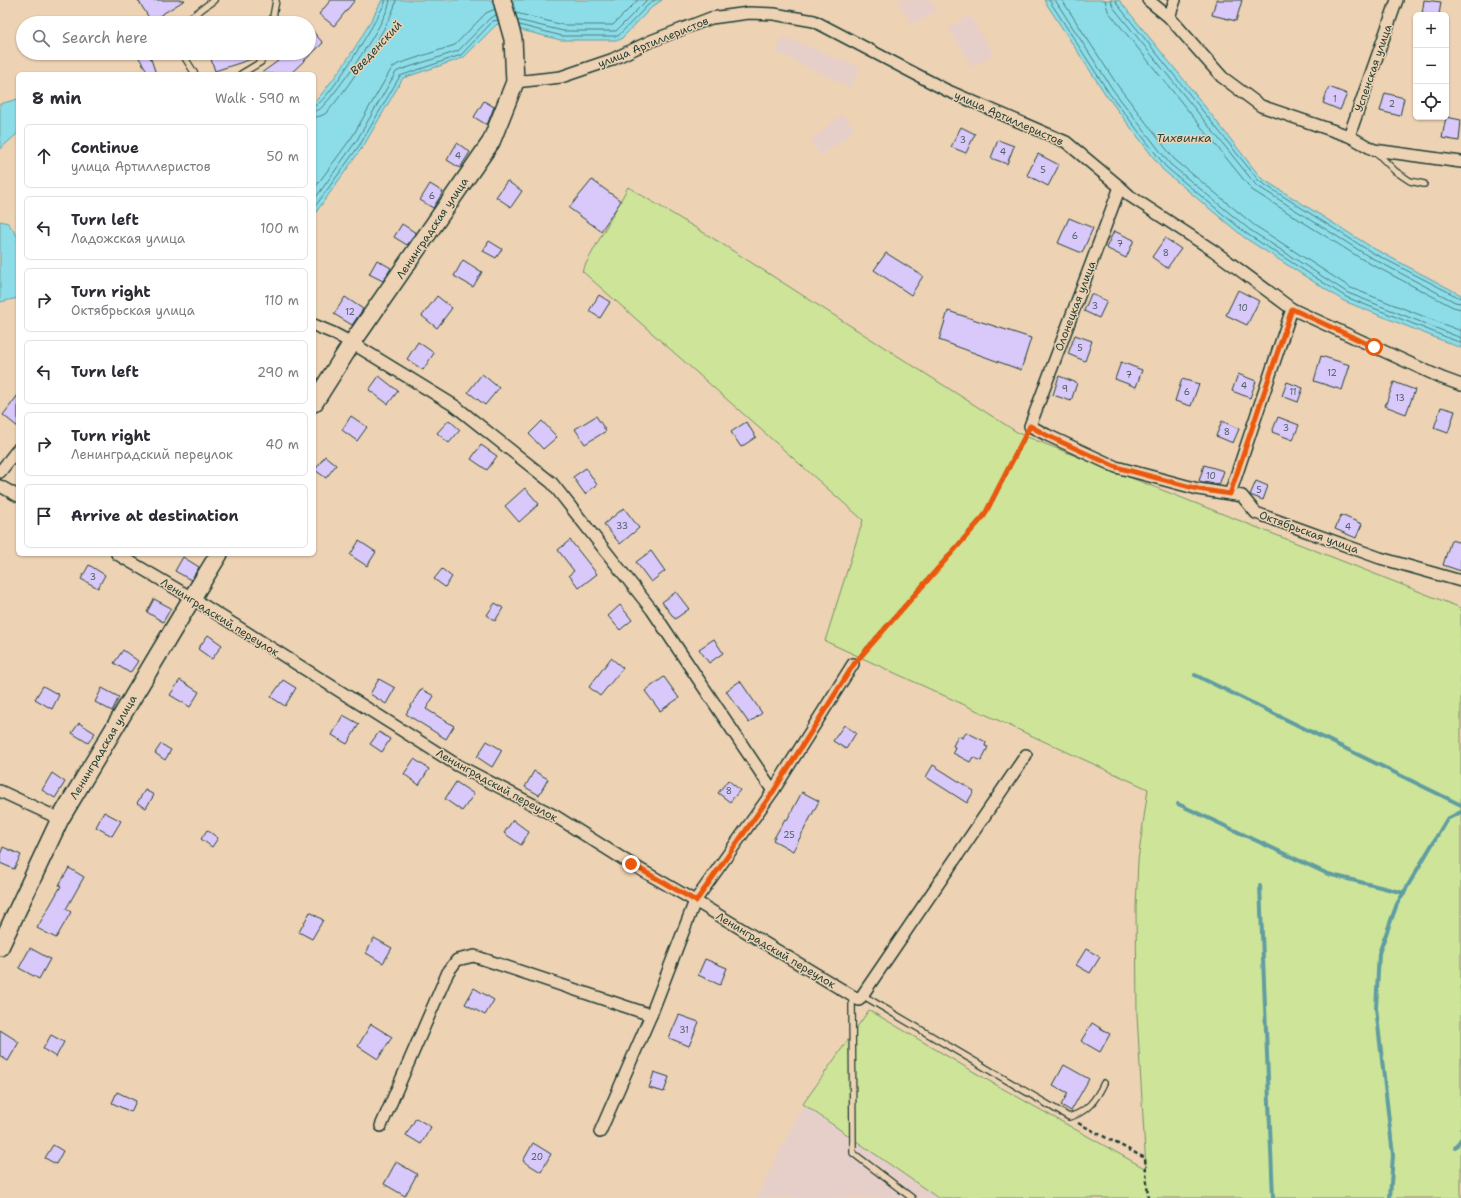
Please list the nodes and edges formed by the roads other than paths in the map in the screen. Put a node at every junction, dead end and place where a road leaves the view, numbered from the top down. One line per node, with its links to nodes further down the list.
1 (214, 0): 7 (lane)
2 (276, 0): 8 (lane)
3 (502, 0): 14 (main road, Ленинградская улица)
4 (1148, 0): 9 (street)
5 (1175, 0): 9 (street)
6 (1396, 0): 15 (street, Успенская улица)
7 (192, 16)
8 (273, 16)
9 (1169, 17): 15 (street)
10 (186, 60): 12 (lane)
11 (261, 60): 13 (lane)
12 (194, 72)
13 (244, 72)
14 (515, 82): 19 (street, улица Артиллеристов); 22 (main road, Ленинградская улица)
15 (1349, 136): 16 (street)
16 (1374, 150): 17 (street); 18 (lane)
17 (1461, 162)
18 (1424, 184)
19 (1120, 186): 20 (street, улица Артиллеристов); 25 (street, Олонецкая улица)
20 (1292, 309): 23 (street, улица Артиллеристов); 29 (street)
21 (316, 326): 22 (street)
22 (352, 343): 24 (main road, Ленинградская улица); 38 (street)
23 (1461, 385)
24 (316, 401)
25 (1030, 426): 29 (street, Октябрьская улица)
26 (16, 452): 27 (street)
27 (0, 472)
28 (0, 486): 30 (street)
29 (1230, 494): 33 (street, Октябрьская улица)
30 (16, 495)
31 (120, 556): 34 (street, Ленинградский переулок)
32 (219, 556): 34 (main road, Ленинградская улица)
33 (1461, 582)
34 (192, 598): 39 (main road, Ленинградская улица); 40 (street, Ленинградский переулок)
35 (854, 664): 38 (street)
36 (1026, 755): 42 (street)
37 (0, 791): 39 (street)
38 (773, 792): 40 (street)
39 (60, 820): 41 (main road, Ленинградская улица)
40 (696, 901): 42 (street, Ленинградский переулок); 43 (street)
41 (0, 947)
42 (858, 997): 44 (lane); 47 (lane)
43 (651, 1015): 45 (street); 46 (street)
44 (1104, 1083)
45 (381, 1126)
46 (600, 1132)
47 (912, 1198)

